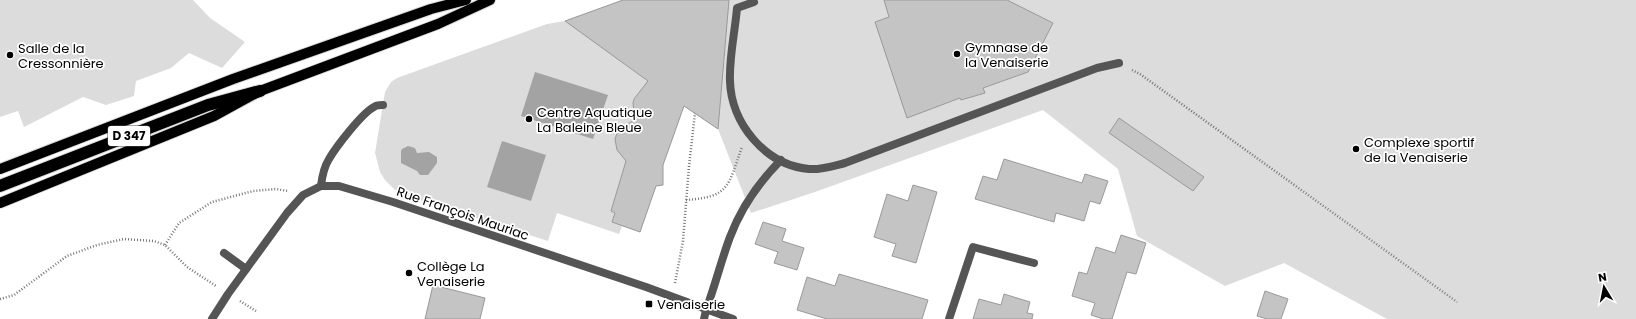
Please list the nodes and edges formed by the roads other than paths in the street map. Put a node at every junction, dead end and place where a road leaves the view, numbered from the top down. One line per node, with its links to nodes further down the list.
1 (466, 0): 8 (main road, D 347)
2 (490, 0): 5 (main road)
3 (753, 0): 7 (street)
4 (1119, 63): 7 (street)
5 (260, 92): 9 (highway, D 347); 11 (main road)
6 (383, 104): 10 (street)
7 (781, 160): 15 (street)
8 (0, 169)
9 (0, 186)
10 (321, 186): 14 (street, Rue François Mauriac); 15 (street, Rue François Mauriac)
11 (0, 203)
12 (224, 253): 14 (street)
13 (1034, 263): 19 (street)
14 (246, 269): 16 (street, Rue François Mauriac)
15 (706, 310): 17 (street); 18 (street, Rue François Mauriac)
16 (212, 319)
17 (704, 319)
18 (733, 319)
19 (949, 319)

